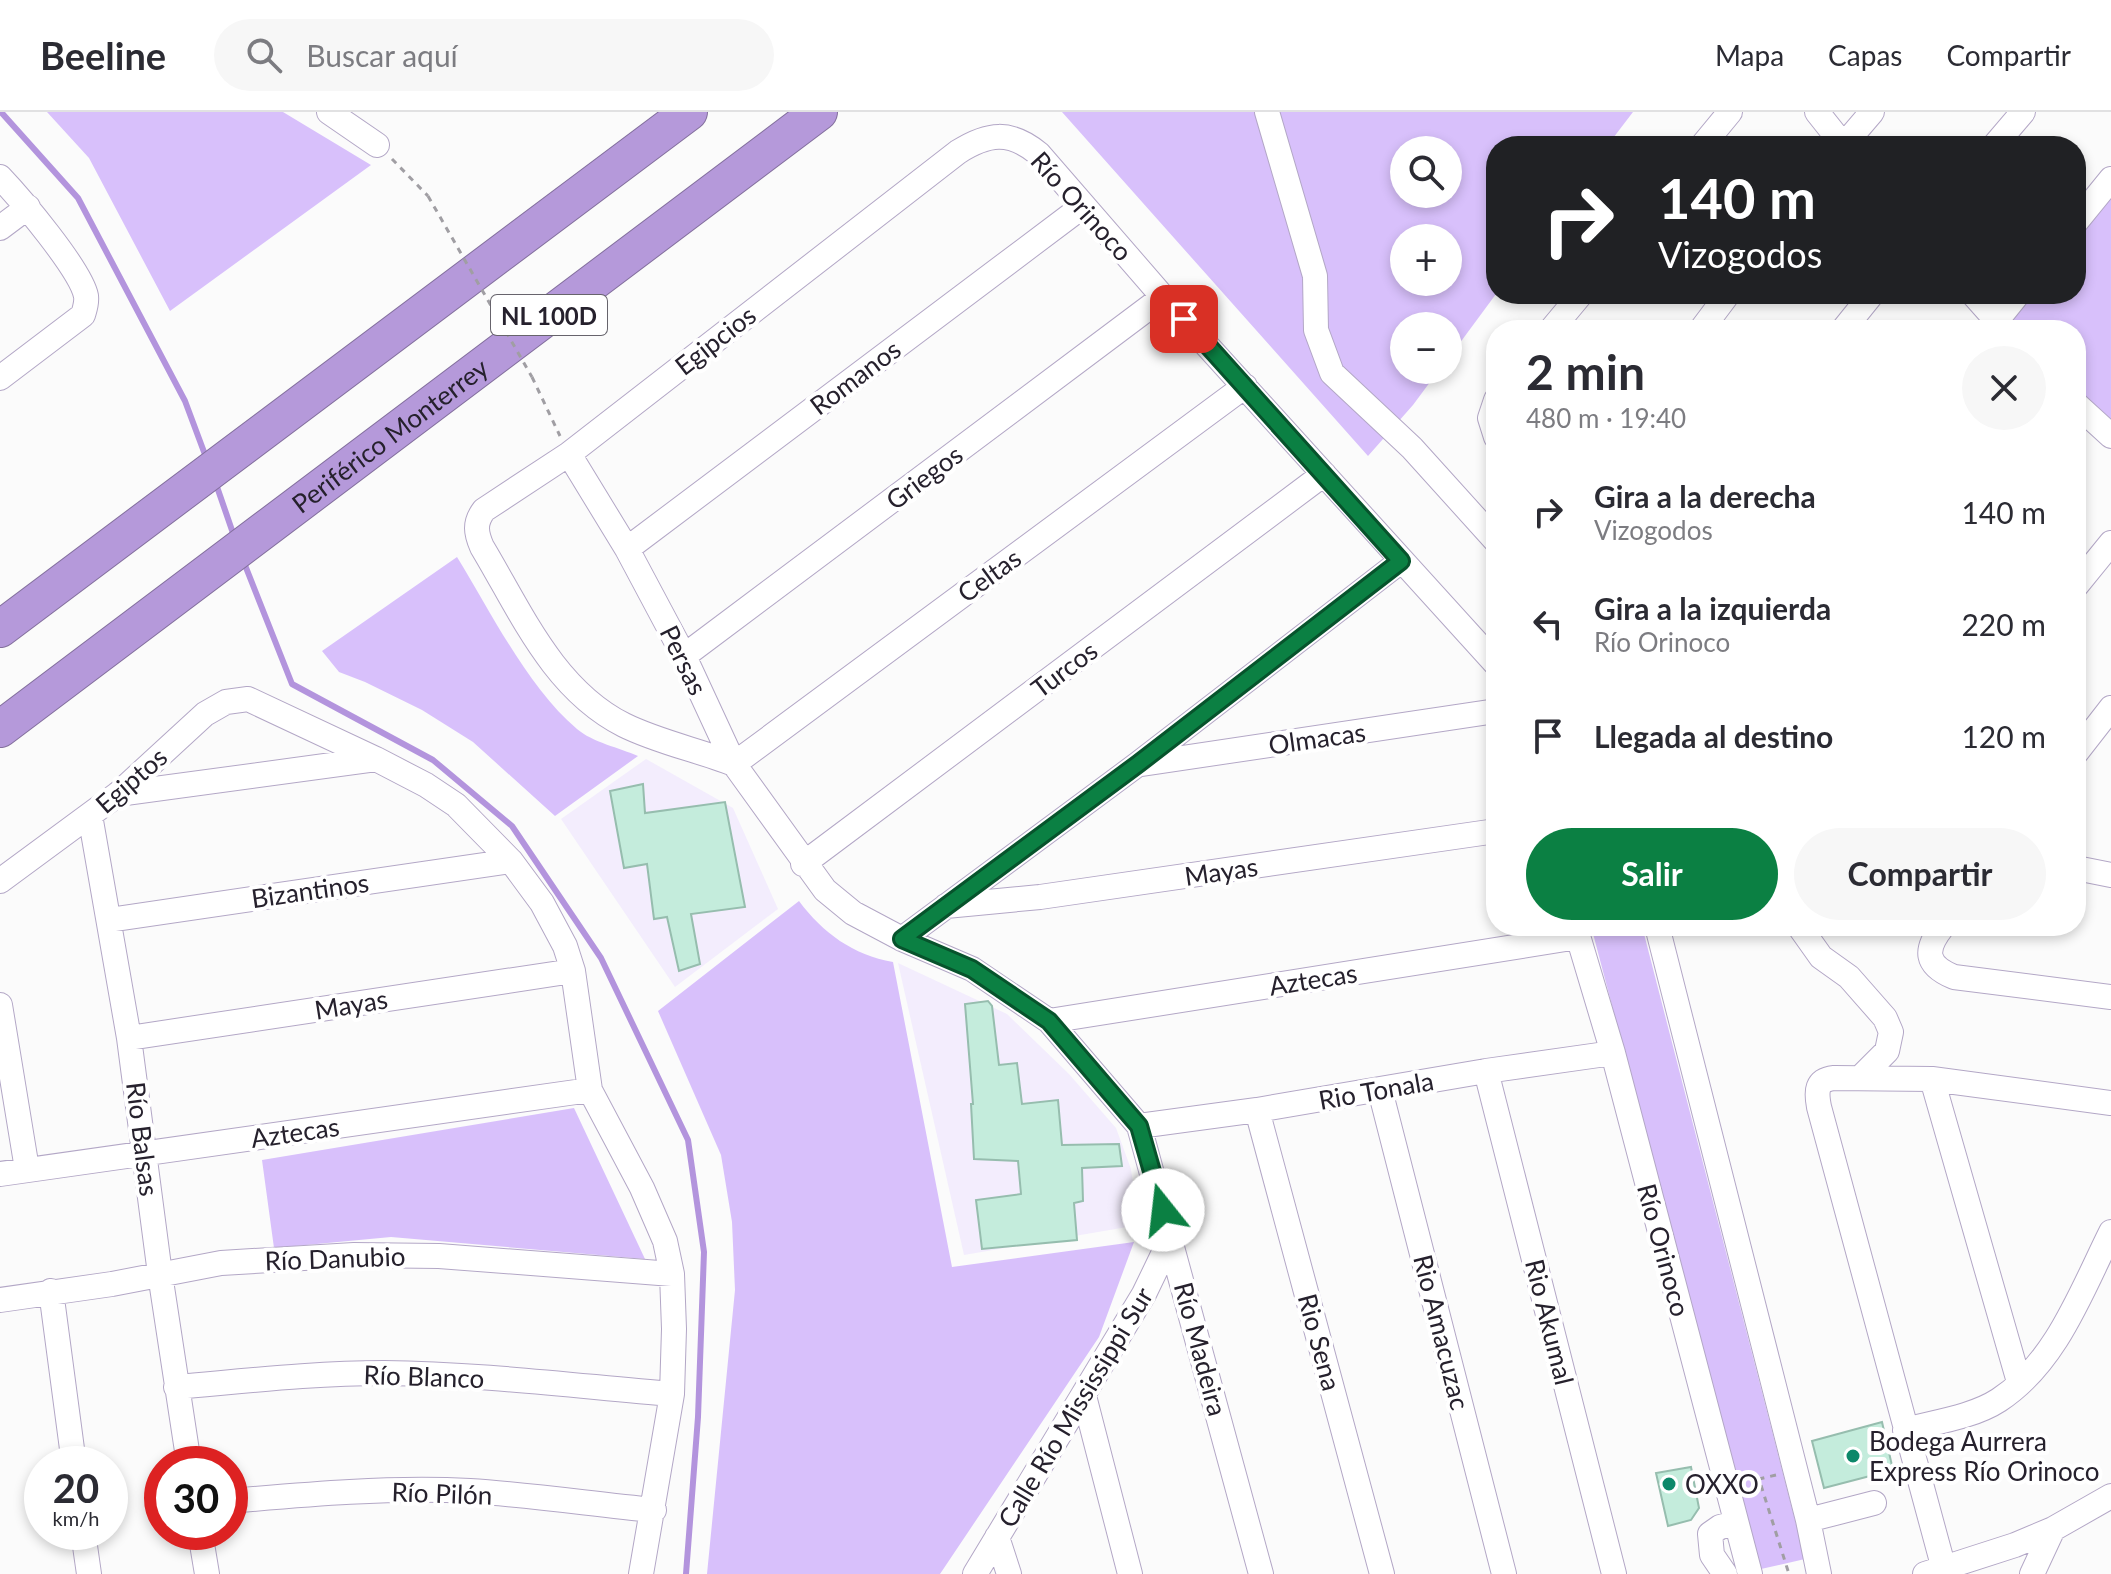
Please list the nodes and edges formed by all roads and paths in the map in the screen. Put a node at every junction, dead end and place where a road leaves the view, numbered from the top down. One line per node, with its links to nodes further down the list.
1 (689, 112): 37 (highway, NL 100D)
2 (819, 112): 42 (highway, Periférico Monterrey / NL 100D)
3 (1267, 112): 32 (street)
4 (1730, 112): 9 (street)
5 (1817, 112): 10 (street)
6 (1872, 112): 11 (street)
7 (2023, 112): 12 (street)
8 (336, 114): 14 (street)
9 (1710, 136)
10 (1835, 136)
11 (1852, 136)
12 (2003, 136)
13 (975, 141): 17 (street, Río Orinoco); 30 (street, Egipcios)
14 (377, 145): 30 (path, bridge)
15 (0, 177): 18 (street)
16 (2111, 179): 19 (street)
17 (1083, 206): 21 (street, Río Orinoco); 34 (street, Romanos)
18 (28, 207): 20 (street); 26 (street)
19 (2086, 210)
20 (0, 228)
21 (1163, 297): 27 (street, Río Orinoco); 39 (street, Griegos)
22 (1573, 304): 24 (street)
23 (1864, 304): 25 (street)
24 (1559, 320)
25 (1851, 320)
26 (0, 378)
27 (1245, 386): 31 (street, Río Orinoco); 45 (street, Celtas)
28 (2086, 415): 29 (street)
29 (2111, 436)
30 (569, 454): 34 (street, Persas); 45 (street, Egipcios)
31 (1324, 474): 35 (street, Río Orinoco); 51 (street, Turcos)
32 (1486, 530)
33 (2111, 543): 36 (street)
34 (627, 549): 39 (street, Persas)
35 (1401, 561): 38 (street, Río Orinoco); 46 (street)
36 (2086, 574)
37 (0, 629)
38 (1486, 653)
39 (684, 656): 45 (street, Persas)
40 (2111, 708): 43 (street)
41 (1486, 712): 46 (street, Olmacas)
42 (0, 729)
43 (2101, 738)
44 (376, 759): 47 (street); 47 (street, Egiptos); 50 (street, Egiptos)
45 (734, 764): 51 (street, Persas)
46 (1138, 764): 55 (street)
47 (118, 794): 48 (street, Egiptos)
48 (90, 815): 54 (street, Egiptos); 56 (street, Río Balsas)
49 (1486, 832): 55 (street, Mayas)
50 (511, 861): 56 (street, Bizantinos); 63 (street, Egiptos)
51 (803, 864): 62 (street, Río Madeira)
52 (2086, 870): 53 (street)
53 (2111, 875)
54 (0, 881)
55 (946, 906): 62 (street)
56 (109, 920): 67 (street, Río Balsas)
57 (1547, 936): 66 (street, Aztecas)
58 (1578, 936): 68 (street, Río Orinoco)
59 (1660, 936): 93 (street)
60 (1806, 936): 70 (street)
61 (1935, 936): 64 (street)
62 (902, 939): 66 (street, Río Madeira)
63 (573, 971): 67 (street, Mayas); 72 (street, Egiptos)
64 (2111, 997)
65 (0, 1005): 78 (street)
66 (1049, 1021): 76 (street, Río Madeira)
67 (129, 1038): 77 (street, Río Balsas)
68 (1613, 1053): 69 (street, Rio Tonala); 99 (street, Río Orinoco)
69 (1486, 1071): 73 (street, Rio Tonala); 114 (street, Rio Akumal)
70 (1860, 1078): 71 (street); 90 (street)
71 (1932, 1079): 74 (street); 86 (street)
72 (590, 1090): 77 (street, Aztecas); 83 (street, Egiptos)
73 (1380, 1090): 75 (street, Rio Tonala); 113 (street, Rio Amacuzac)
74 (2111, 1103)
75 (1257, 1110): 76 (street, Rio Tonala); 112 (street, Rio Sena)
76 (1139, 1126): 81 (street, Río Madeira)
77 (145, 1153): 78 (street, Aztecas); 82 (street, Río Balsas)
78 (27, 1169): 79 (street, Aztecas)
79 (0, 1174)
80 (2111, 1232): 86 (street)
81 (1171, 1238): 89 (street, Calle Río Mississippi Sur); 111 (street, Río Madeira)
82 (160, 1274): 83 (street, Río Danubio); 84 (street, Río Danubio); 87 (street, Río Balsas)
83 (672, 1274): 88 (street, Egiptos)
84 (51, 1291): 85 (street, Río Danubio); 91 (street)
85 (0, 1300)
86 (2019, 1382): 90 (street)
87 (176, 1387): 88 (street, Río Blanco); 92 (street, Río Balsas)
88 (672, 1394): 97 (street, Egiptos)
89 (1084, 1396): 101 (street, Calle Río Mississippi Sur); 110 (street)
90 (1905, 1430): 104 (street)
91 (72, 1446)
92 (186, 1446)
93 (1795, 1470): 98 (street); 117 (path)
94 (2109, 1495): 100 (street)
95 (248, 1499): 97 (street, Río Pilón)
96 (1874, 1503): 98 (street)
97 (654, 1510): 107 (street, Egiptos)
98 (1808, 1520): 118 (street)
99 (1736, 1523): 115 (street); 116 (street, Río Orinoco)
100 (2053, 1529): 104 (street); 119 (street)
101 (997, 1537): 108 (street, Calle Río Mississippi Sur); 109 (street)
102 (86, 1550): 105 (street)
103 (203, 1550): 106 (street)
104 (1935, 1572)
105 (89, 1574)
106 (207, 1574)
107 (641, 1574)
108 (975, 1574)
109 (1009, 1574)
110 (1130, 1574)
111 (1261, 1574)
112 (1382, 1574)
113 (1504, 1574)
114 (1614, 1574)
115 (1725, 1574)
116 (1750, 1574)
117 (1789, 1574)
118 (1819, 1574)
119 (2032, 1574)

